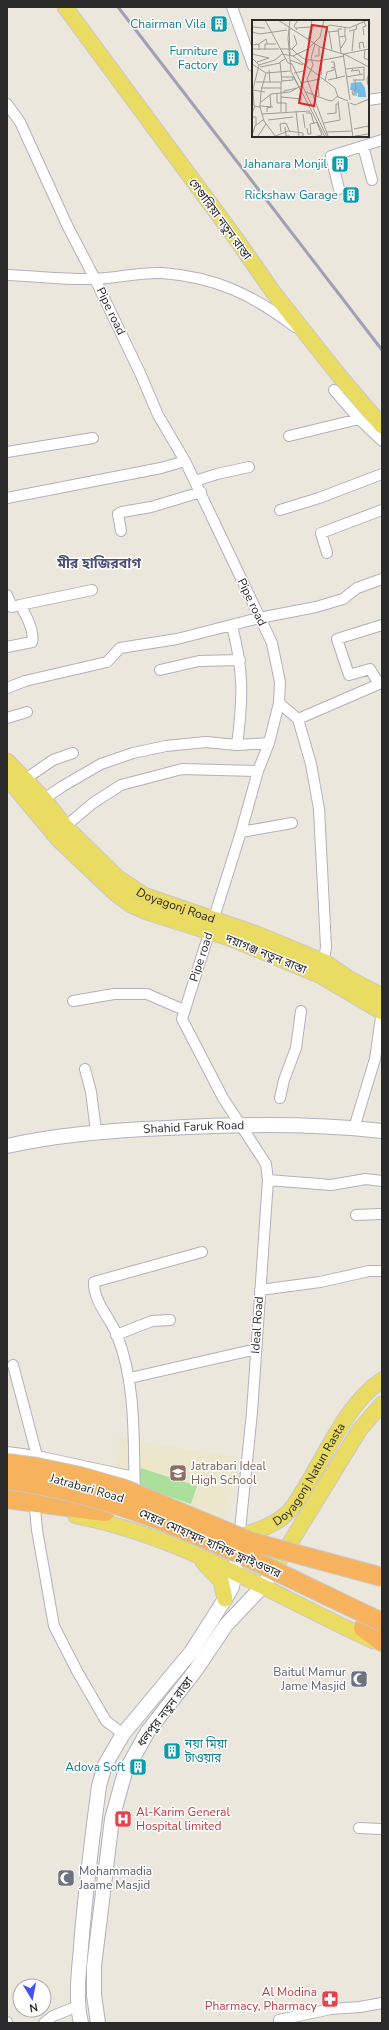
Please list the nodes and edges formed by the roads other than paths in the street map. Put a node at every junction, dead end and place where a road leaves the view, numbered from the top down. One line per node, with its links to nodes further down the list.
1 (65, 7): 13 (main road, গেণ্ডারিয়া নতুন রাস্তা)
2 (232, 7): 3 (street)
3 (252, 63)
4 (382, 98): 5 (street)
5 (369, 100)
6 (7, 104): 12 (street, Pipe road)
7 (382, 140): 8 (street)
8 (363, 146): 9 (street); 10 (street)
9 (372, 180)
10 (339, 189)
11 (7, 275): 12 (street)
12 (95, 279): 13 (street); 21 (street, Pipe road)
13 (308, 337): 16 (main road, গেণ্ডারিয়া নতুন রাস্তা)
14 (334, 390): 15 (street)
15 (359, 419): 17 (street); 19 (street)
16 (382, 426)
17 (289, 436)
18 (94, 438): 20 (street)
19 (382, 441)
20 (7, 452)
21 (185, 461): 24 (street, Pipe road); 26 (street)
22 (249, 467): 24 (street)
23 (382, 474): 27 (street)
24 (196, 481): 25 (street, Pipe road)
25 (200, 492): 29 (street); 35 (street, Pipe road)
26 (7, 498)
27 (280, 510)
28 (382, 510): 30 (street)
29 (121, 531)
30 (327, 553)
31 (382, 579): 35 (street)
32 (92, 590): 34 (street)
33 (7, 595): 34 (street)
34 (20, 606): 38 (street)
35 (259, 618): 37 (street); 42 (street, Pipe road)
36 (382, 625): 45 (street)
37 (232, 626): 39 (street); 41 (street)
38 (7, 646)
39 (240, 660): 40 (street); 47 (street)
40 (160, 670)
41 (7, 688)
42 (279, 703): 45 (street); 46 (street, Pipe road)
43 (27, 712): 44 (street)
44 (7, 718)
45 (298, 719): 57 (street)
46 (269, 744): 47 (street); 50 (street, Pipe road)
47 (237, 745): 52 (street)
48 (73, 753): 51 (street)
49 (7, 761): 51 (main road)
50 (258, 771): 54 (street); 55 (street, Pipe road)
51 (16, 782): 52 (main road, দয়াগঞ্জ নতুন রাস্তা)
52 (38, 803): 54 (main road, দয়াগঞ্জ নতুন রাস্তা)
53 (292, 823): 55 (street)
54 (60, 831): 56 (main road, দয়াগঞ্জ নতুন রাস্তা)
55 (241, 832): 56 (street, Pipe road)
56 (212, 925): 57 (main road, দয়াগঞ্জ নতুন রাস্তা); 60 (street, Pipe road)
57 (323, 969): 58 (main road); 62 (main road, দয়াগঞ্জ নতুন রাস্তা)
58 (382, 996)
59 (73, 1001): 60 (street)
60 (184, 1010): 65 (street, Pipe road)
61 (301, 1011): 64 (street)
62 (382, 1011): 66 (street)
63 (85, 1069): 67 (street)
64 (280, 1098)
65 (238, 1124): 66 (main road, Shahid Faruk Road); 67 (main road, Shahid Faruk Road); 70 (street, Ideal Road)
66 (354, 1128): 68 (main road, Shahid Faruk Road)
67 (96, 1131): 69 (main road, Shahid Faruk Road)
68 (382, 1131)
69 (7, 1146)
70 (268, 1180): 71 (street); 76 (street, Ideal Road)
71 (382, 1181)
72 (382, 1214): 73 (street)
73 (356, 1215)
74 (202, 1252): 78 (street)
75 (382, 1271): 76 (street)
76 (260, 1290): 79 (street, Ideal Road)
77 (170, 1320): 78 (street)
78 (116, 1335): 81 (street)
79 (256, 1349): 81 (street); 98 (street, Ideal Road)
80 (13, 1365): 85 (street)
81 (130, 1378): 88 (street)
82 (382, 1380): 95 (main road, Doyagonj Natun Rasta)
83 (382, 1404): 97 (main road, Doyagonj Natun Rasta)
84 (7, 1452): 85 (street)
85 (37, 1456): 88 (street)
86 (7, 1463): 104 (highway, bridge)
87 (7, 1469): 92 (main road, Jatrabari Road)
88 (134, 1477): 92 (street)
89 (7, 1480): 108 (highway, মেয়র মোহাম্মদ হানিফ ফ্লাইওভার, bridge)
90 (7, 1491): 96 (highway, মেয়র মোহাম্মদ হানিফ ফ্লাইওভার)
91 (7, 1499): 96 (highway)
92 (135, 1502): 99 (main road, Jatrabari Road)
93 (7, 1504): 94 (main road)
94 (35, 1509): 101 (main road); 113 (street)
95 (290, 1510): 97 (main road); 98 (main road, Doyagonj Natun Rasta)
96 (105, 1512): 109 (highway, মেয়র মোহাম্মদ হানিফ ফ্লাইওভার)
97 (304, 1520): 102 (main road, Doyagonj Natun Rasta)
98 (239, 1536): 99 (main road, Doyagonj Natun Rasta); 100 (street, Ideal Road)
99 (217, 1539): 100 (main road, Jatrabari Road)
100 (238, 1551): 102 (main road, Jatrabari Road); 103 (main road, ধলপুর নতুন রাস্তা)
101 (194, 1553): 103 (main road); 106 (main road)
102 (274, 1569): 105 (main road, Doyagonj Natun Rasta); 107 (main road, Jatrabari Road)
103 (235, 1574): 105 (main road); 106 (main road, ধলপুর নতুন রাস্তা)
104 (382, 1577)
105 (262, 1587): 112 (main road); 114 (main road, ধলপুর নতুন রাস্তা)
106 (225, 1599): 113 (main road, ধলপুর নতুন রাস্তা)
107 (382, 1617)
108 (382, 1622)
109 (363, 1628): 110 (highway, মেয়র মোহাম্মদ হানিফ ফ্লাইওভার); 111 (highway, মেয়র মোহাম্মদ হানিফ ফ্লাইওভার)
110 (382, 1636)
111 (382, 1642)
112 (382, 1645)
113 (127, 1730): 114 (main road); 118 (main road, ধলপুর নতুন রাস্তা)
114 (145, 1735): 121 (main road, ধলপুর নতুন রাস্তা)
115 (358, 1828): 116 (street)
116 (382, 1829)
117 (382, 2003): 122 (street)
118 (78, 2006): 119 (street); 120 (main road, ধলপুর নতুন রাস্তা)
119 (44, 2023)
120 (81, 2023)
121 (98, 2023)
122 (279, 2023)

